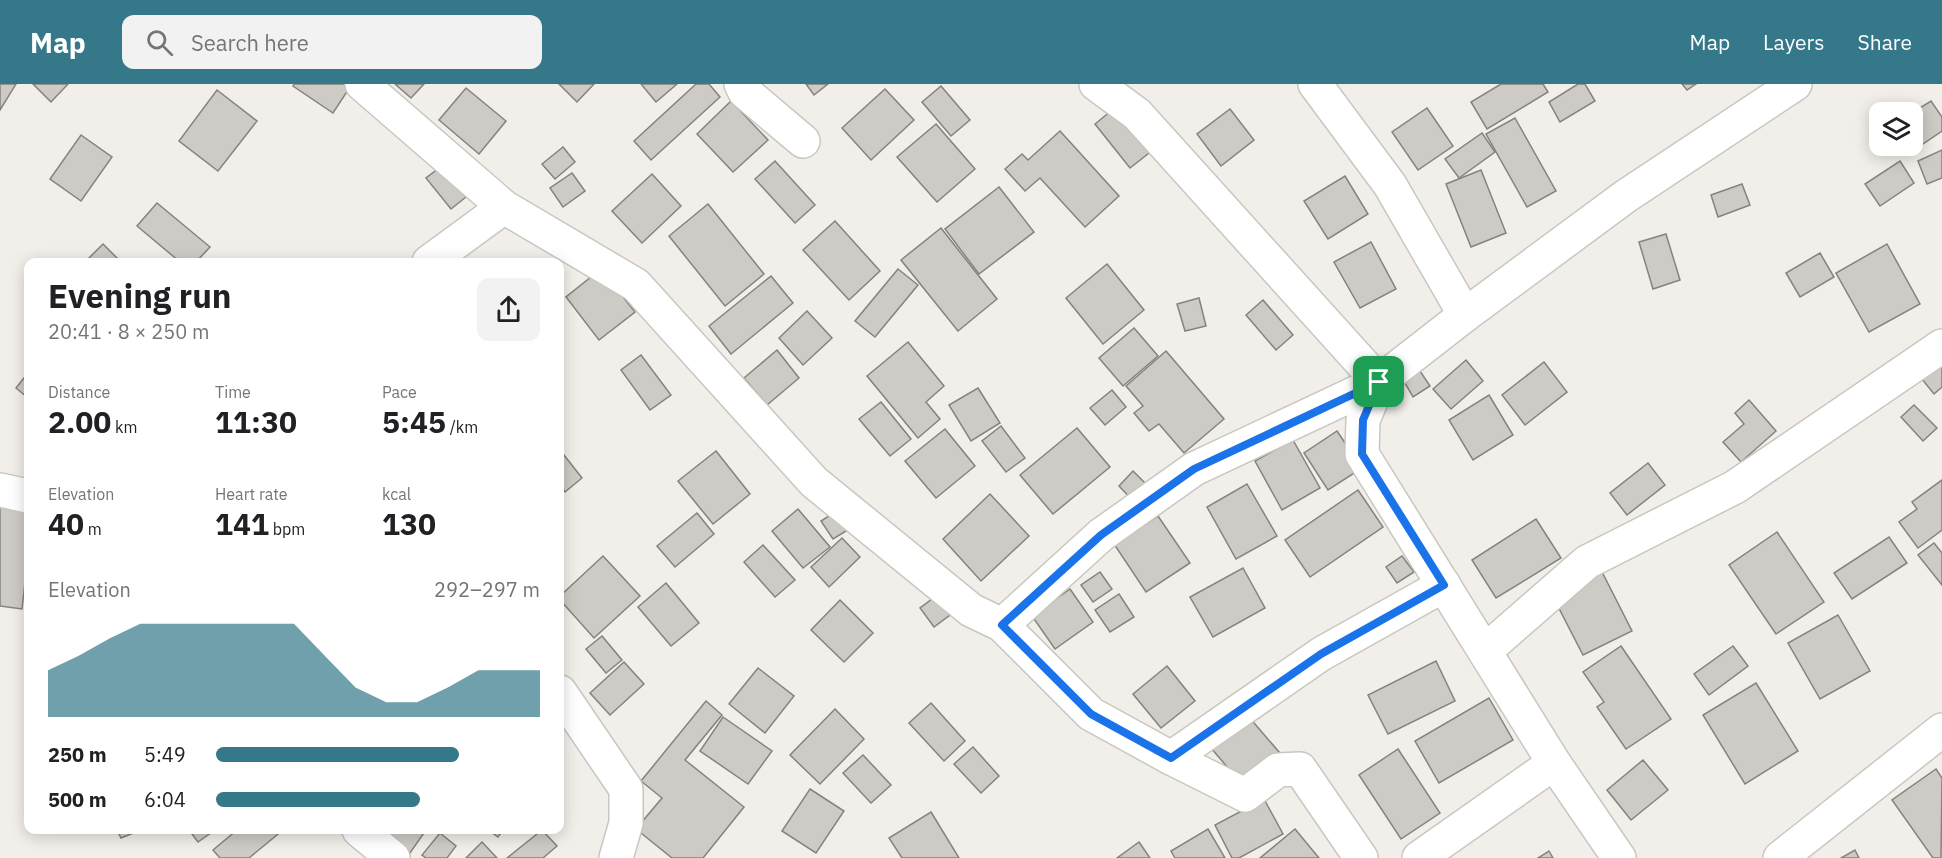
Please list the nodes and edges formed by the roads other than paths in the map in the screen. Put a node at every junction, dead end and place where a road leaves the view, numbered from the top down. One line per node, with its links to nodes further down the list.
1 (362, 84): 7 (street)
2 (741, 84): 6 (street)
3 (1096, 84): 11 (street)
4 (1315, 84): 9 (street)
5 (1795, 84): 9 (street)
6 (803, 141)
7 (504, 207): 8 (street); 15 (street)
8 (434, 258)
9 (1465, 315): 11 (street)
10 (1942, 346): 16 (street)
11 (1379, 382): 14 (street); 15 (street)
12 (0, 490): 13 (street)
13 (24, 495)
14 (1444, 585): 16 (street); 19 (street)
15 (1002, 625): 19 (street)
16 (1485, 651): 20 (street)
17 (564, 698): 23 (street)
18 (1942, 730): 27 (street)
19 (1171, 758): 24 (street)
20 (1554, 763): 25 (street); 26 (street)
21 (364, 834): 22 (street)
22 (393, 858)
23 (616, 858)
24 (1361, 858)
25 (1419, 858)
26 (1619, 858)
27 (1780, 858)

